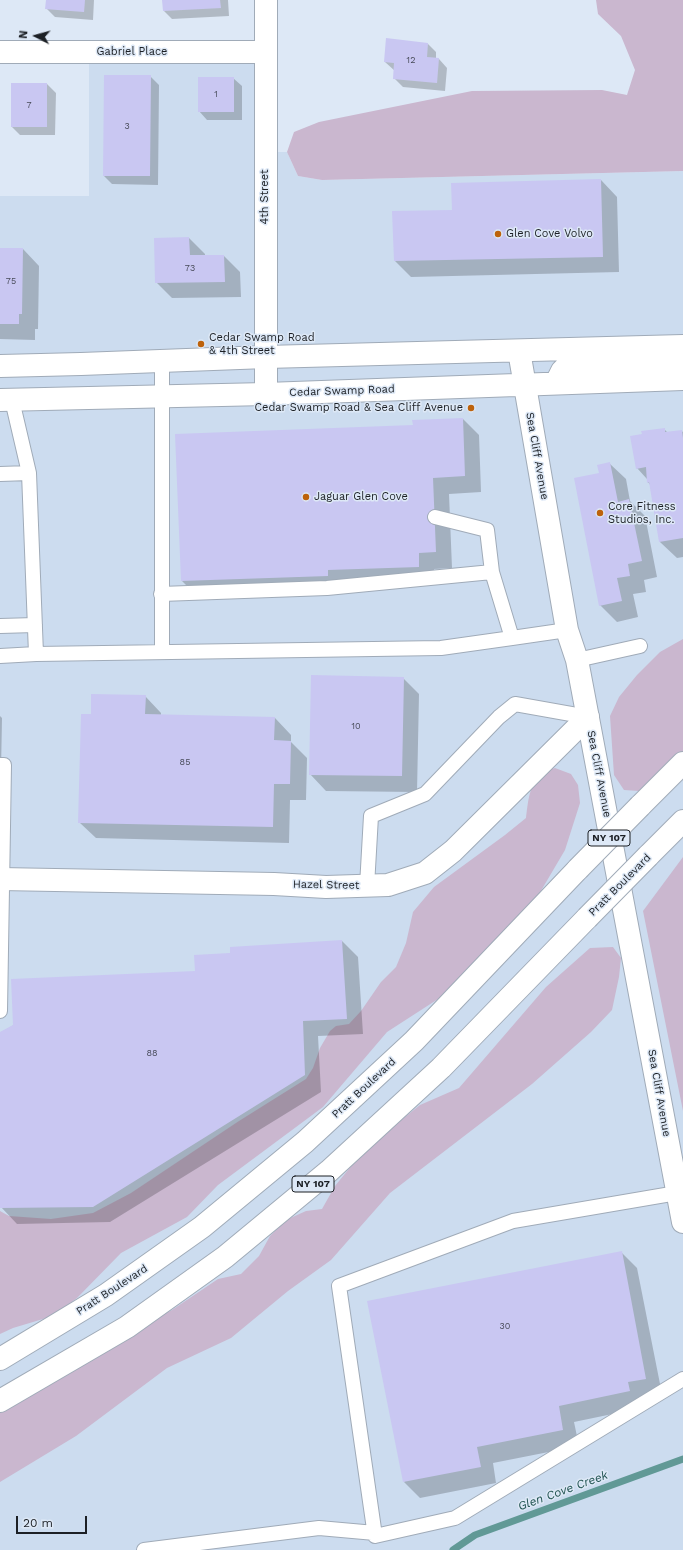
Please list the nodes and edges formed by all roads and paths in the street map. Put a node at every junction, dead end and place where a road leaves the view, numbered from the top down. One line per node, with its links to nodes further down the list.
1 (266, 0): 3 (main road, 4th Street)
2 (0, 52): 3 (main road, Gabriel Place)
3 (265, 52): 6 (main road, 4th Street)
4 (683, 346): 5 (main road)
5 (519, 351): 6 (main road); 12 (main road, Sea Cliff Avenue)
6 (266, 357): 7 (main road); 13 (main road, 4th Street)
7 (162, 361): 9 (main road); 14 (lane)
8 (683, 363): 11 (main road)
9 (0, 366)
10 (683, 379): 11 (main road, Cedar Swamp Road)
11 (556, 383): 12 (main road, Cedar Swamp Road)
12 (525, 384): 13 (main road, Cedar Swamp Road); 23 (main road, Sea Cliff Avenue)
13 (266, 394): 14 (main road, Cedar Swamp Road)
14 (162, 396): 15 (main road, Cedar Swamp Road); 20 (lane)
15 (6, 400): 16 (lane)
16 (29, 473): 17 (lane); 21 (lane)
17 (0, 474)
18 (435, 517): 19 (lane)
19 (492, 572): 20 (lane); 24 (lane)
20 (162, 594): 26 (lane)
21 (35, 624): 22 (lane); 27 (lane)
22 (0, 626)
23 (567, 630): 24 (lane); 29 (main road, Sea Cliff Avenue)
24 (512, 638): 26 (lane)
25 (640, 646): 29 (lane)
26 (162, 652): 27 (lane)
27 (36, 654): 28 (lane)
28 (0, 656)
29 (577, 660): 30 (main road, Sea Cliff Avenue)
30 (588, 717): 35 (main road, Hazel Street); 35 (lane); 37 (main road, Sea Cliff Avenue)
31 (683, 763): 39 (main road, Pratt Boulevard / NY 107, bridge)
32 (0, 765): 34 (lane)
33 (683, 821): 41 (main road, Pratt Boulevard / NY 107, bridge)
34 (2, 879): 35 (main road, Hazel Street); 36 (lane)
35 (367, 886)
36 (0, 1011)
37 (678, 1193): 38 (main road, Sea Cliff Avenue); 42 (lane)
38 (683, 1222)
39 (0, 1359)
40 (683, 1379): 42 (lane)
41 (0, 1401)
42 (374, 1533): 43 (lane)
43 (144, 1550)

